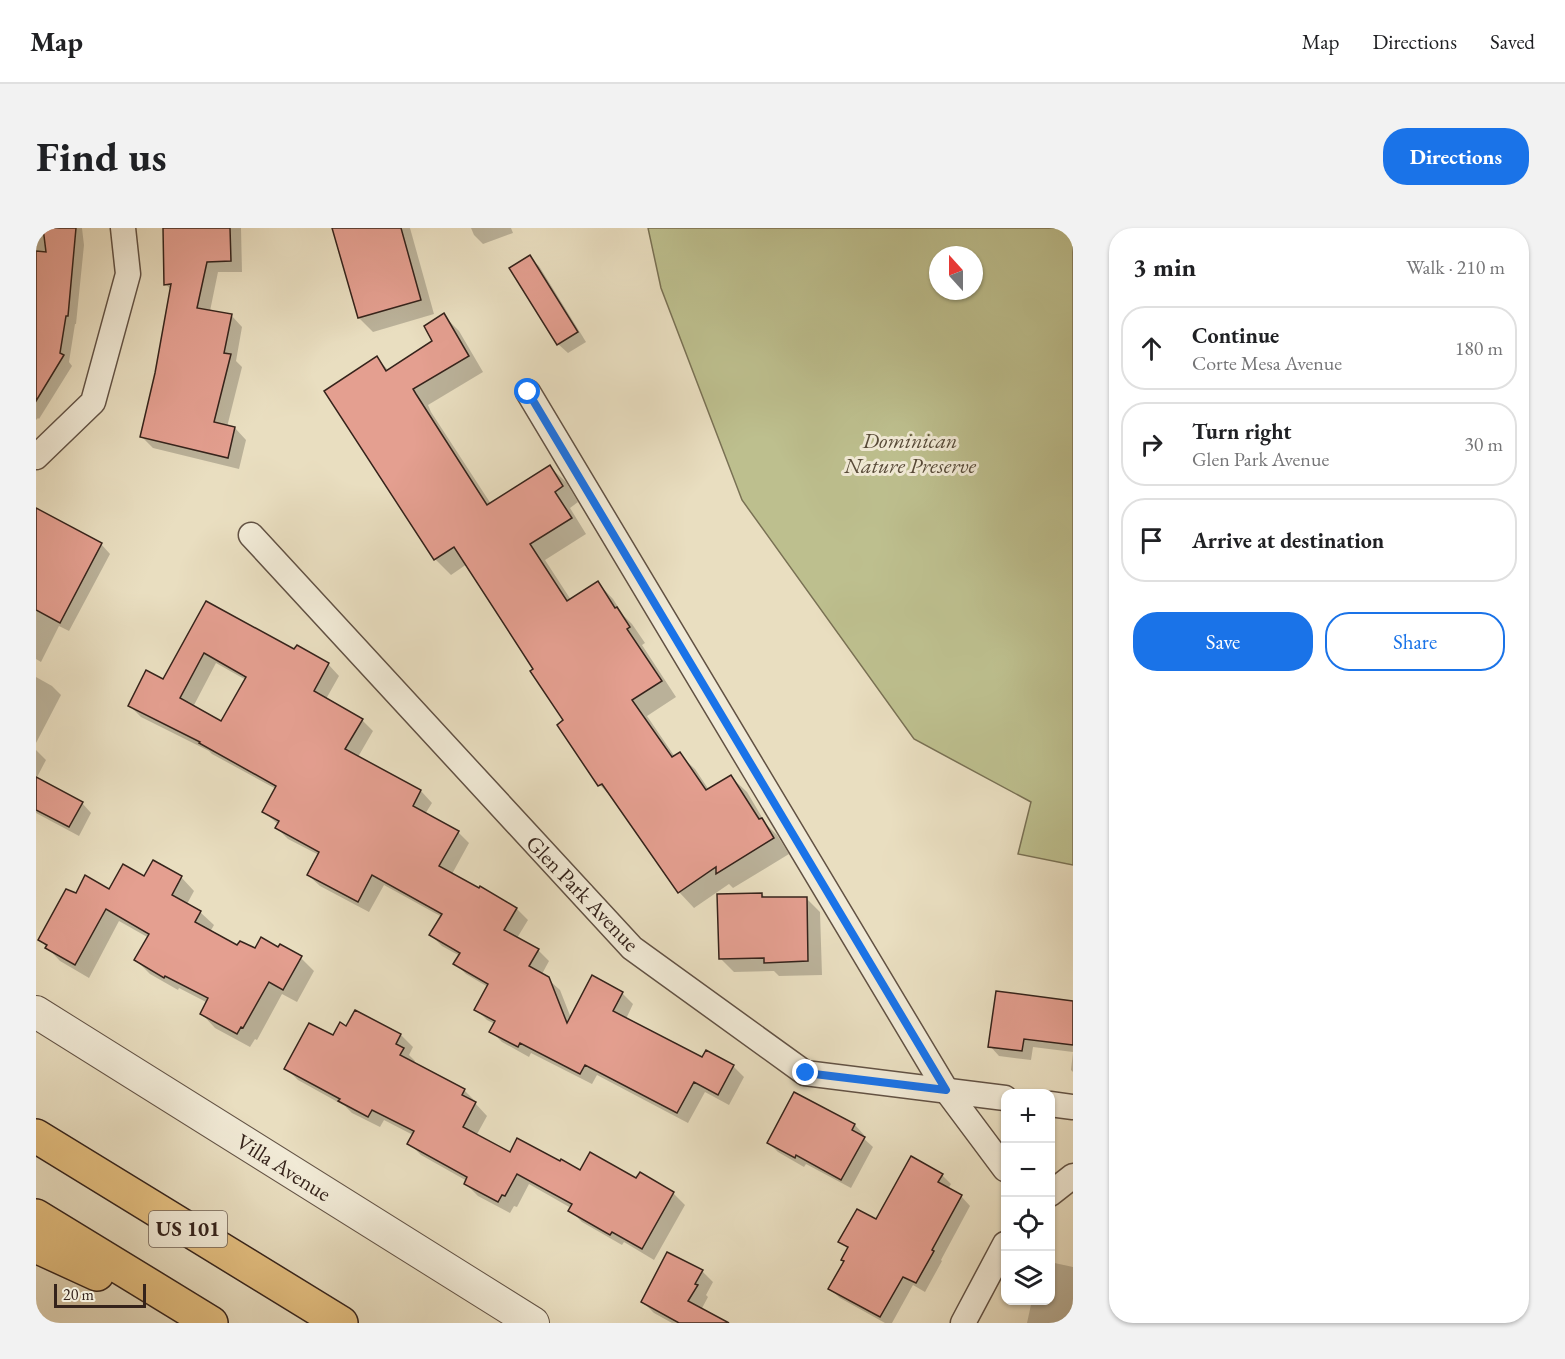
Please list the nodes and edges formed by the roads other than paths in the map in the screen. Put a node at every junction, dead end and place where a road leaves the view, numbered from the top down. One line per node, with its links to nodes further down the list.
1 (123, 228): 3 (street)
2 (528, 392): 6 (street)
3 (36, 457)
4 (251, 535): 6 (street, Glen Park Avenue)
5 (36, 1012): 19 (street, Villa Avenue)
6 (946, 1090): 7 (street, Glen Park Avenue); 11 (street)
7 (1001, 1097)
8 (1055, 1105): 9 (street)
9 (1073, 1107)
10 (36, 1136): 18 (highway, US 101)
11 (1001, 1164)
12 (1073, 1176): 13 (street)
13 (1055, 1190)
14 (36, 1216): 17 (highway, US 101)
15 (36, 1246): 17 (highway)
16 (1001, 1251): 20 (street)
17 (210, 1323)
18 (341, 1323)
19 (533, 1323)
20 (963, 1323)

